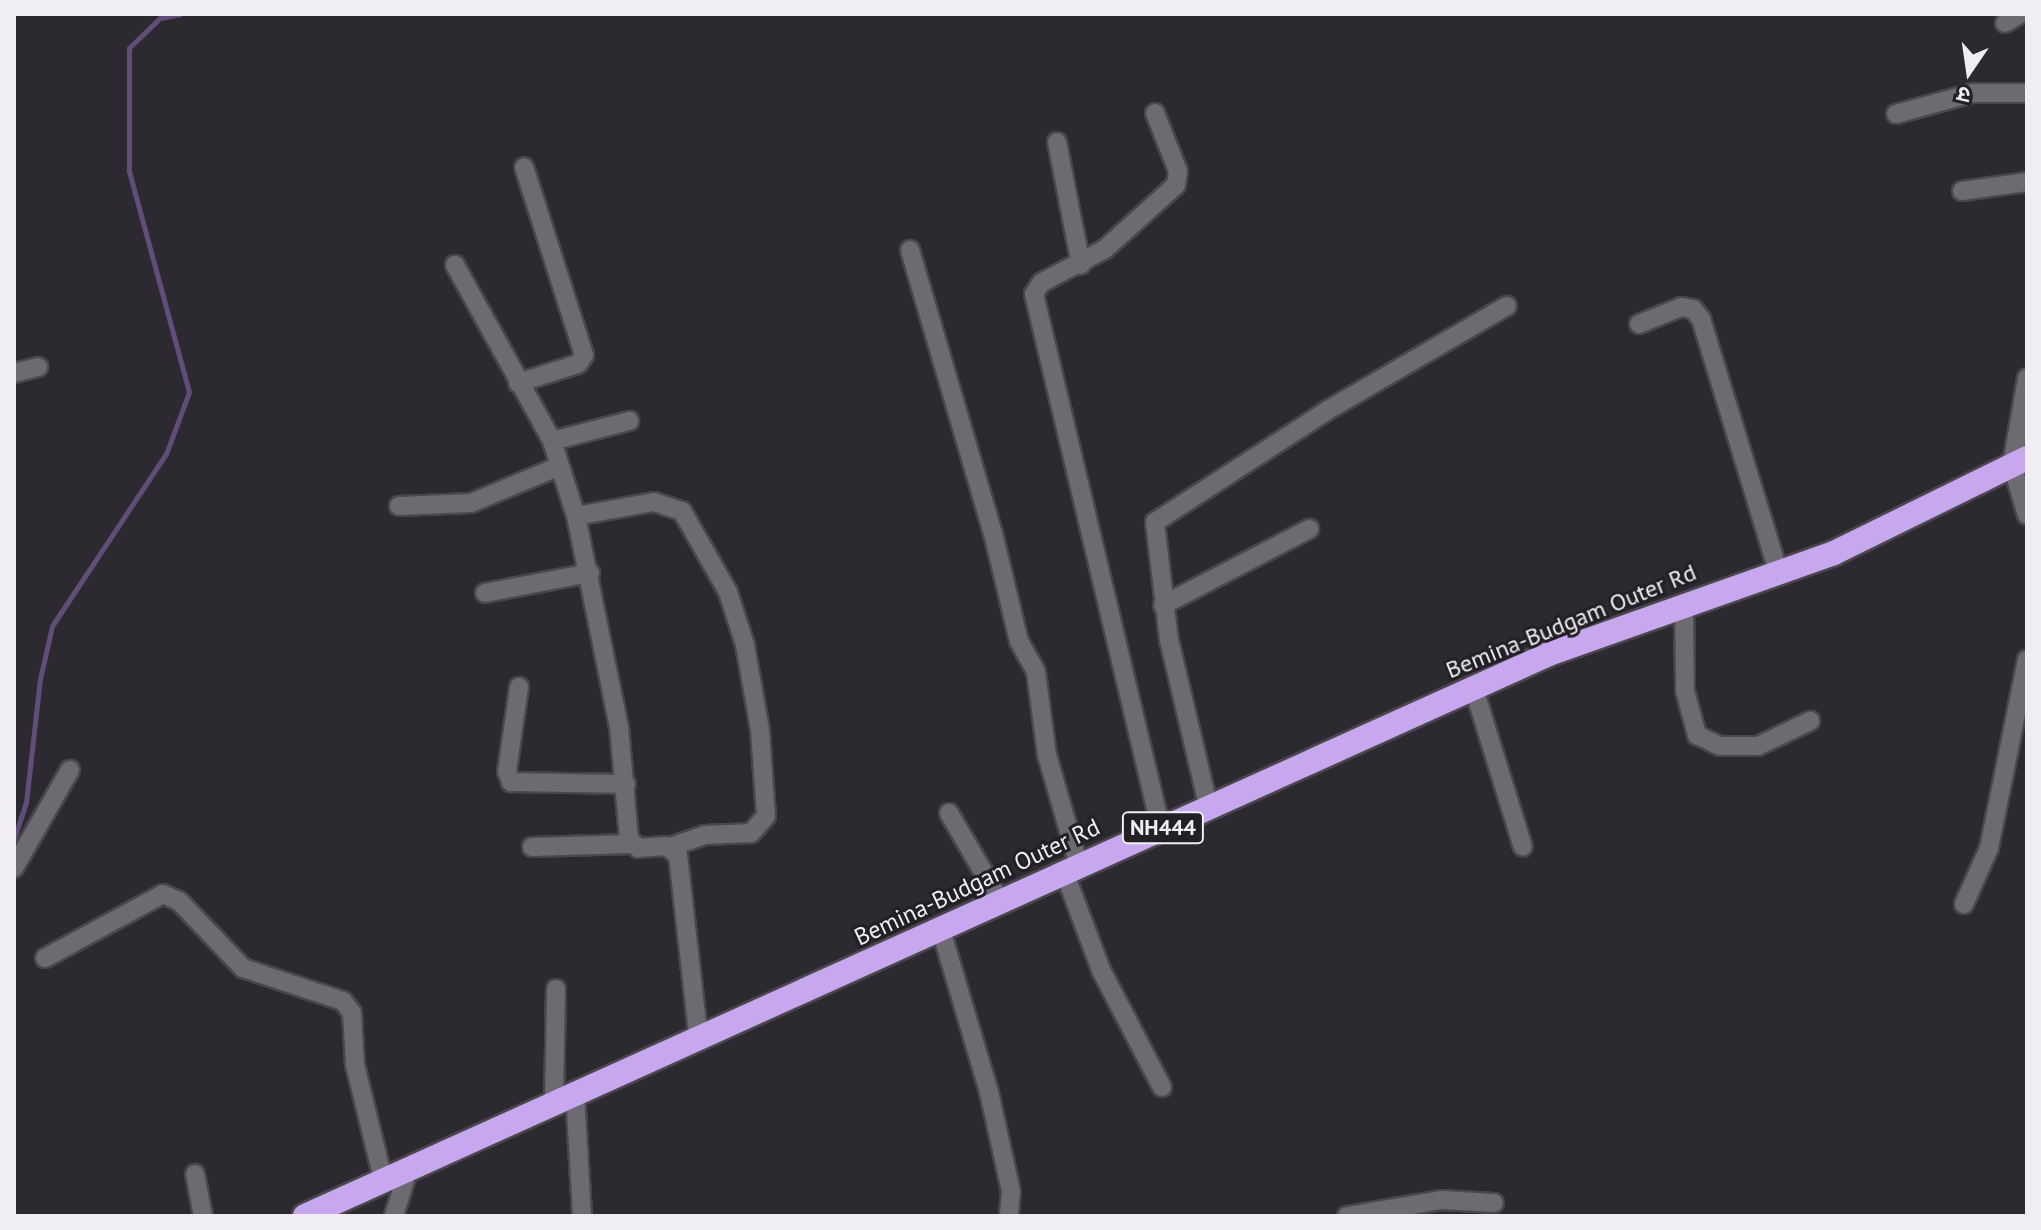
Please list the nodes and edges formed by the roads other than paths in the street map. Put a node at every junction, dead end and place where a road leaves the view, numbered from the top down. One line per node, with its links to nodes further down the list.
1 (2027, 93): 3 (street)
2 (1155, 113): 10 (street)
3 (1896, 114)
4 (1057, 142): 10 (street)
5 (524, 167): 16 (street)
6 (2027, 182): 7 (street)
7 (1962, 191)
8 (910, 250): 44 (street)
9 (455, 265): 16 (street)
10 (1081, 265): 38 (street)
11 (1507, 306): 29 (street)
12 (1639, 324): 25 (street)
13 (38, 367): 14 (street)
14 (14, 373)
15 (2027, 378): 19 (street)
16 (518, 383): 18 (street)
17 (629, 421): 18 (street)
18 (552, 441): 20 (street)
19 (2020, 461): 22 (street); 25 (highway, Bemina-Budgam Outer Rd / NH444)
20 (560, 466): 21 (street); 23 (street)
21 (399, 506)
22 (2027, 515)
23 (576, 516): 26 (street); 41 (street)
24 (1309, 529): 29 (street)
25 (1778, 571): 28 (highway, Bemina-Budgam Outer Rd / NH444)
26 (590, 573): 27 (street); 35 (street)
27 (485, 593)
28 (1684, 604): 32 (highway, Bemina-Budgam Outer Rd / NH444); 33 (street)
29 (1163, 605): 36 (street)
30 (2027, 660): 46 (street)
31 (519, 687): 35 (street)
32 (1474, 689): 36 (highway, Bemina-Budgam Outer Rd / NH444); 42 (street)
33 (1810, 721)
34 (70, 770): 43 (street)
35 (626, 784): 39 (street)
36 (1209, 809): 38 (highway, Bemina-Budgam Outer Rd / NH444)
37 (949, 813): 45 (street)
38 (1161, 829): 44 (highway, Bemina-Budgam Outer Rd / NH444)
39 (631, 844): 40 (street); 41 (street)
40 (532, 847)
41 (670, 847): 50 (street)
42 (1523, 847)
43 (14, 868)
44 (1072, 870): 45 (highway, Bemina-Budgam Outer Rd / NH444); 51 (street)
45 (1002, 904): 47 (highway, Bemina-Budgam Outer Rd / NH444)
46 (1964, 904)
47 (941, 930): 50 (highway, Bemina-Budgam Outer Rd / NH444); 61 (street)
48 (45, 958): 55 (street)
49 (556, 989): 52 (street)
50 (699, 1041): 52 (highway, Bemina-Budgam Outer Rd / NH444)
51 (1162, 1087)
52 (564, 1098): 53 (highway, Bemina-Budgam Outer Rd / NH444); 60 (street)
53 (409, 1167): 55 (highway, Bemina-Budgam Outer Rd / NH444); 59 (street)
54 (195, 1174): 57 (street)
55 (383, 1179): 58 (highway, Bemina-Budgam Outer Rd / NH444)
56 (1494, 1203): 62 (street)
57 (203, 1216)
58 (305, 1216)
59 (394, 1216)
60 (582, 1216)
61 (1009, 1216)
62 (1347, 1216)

